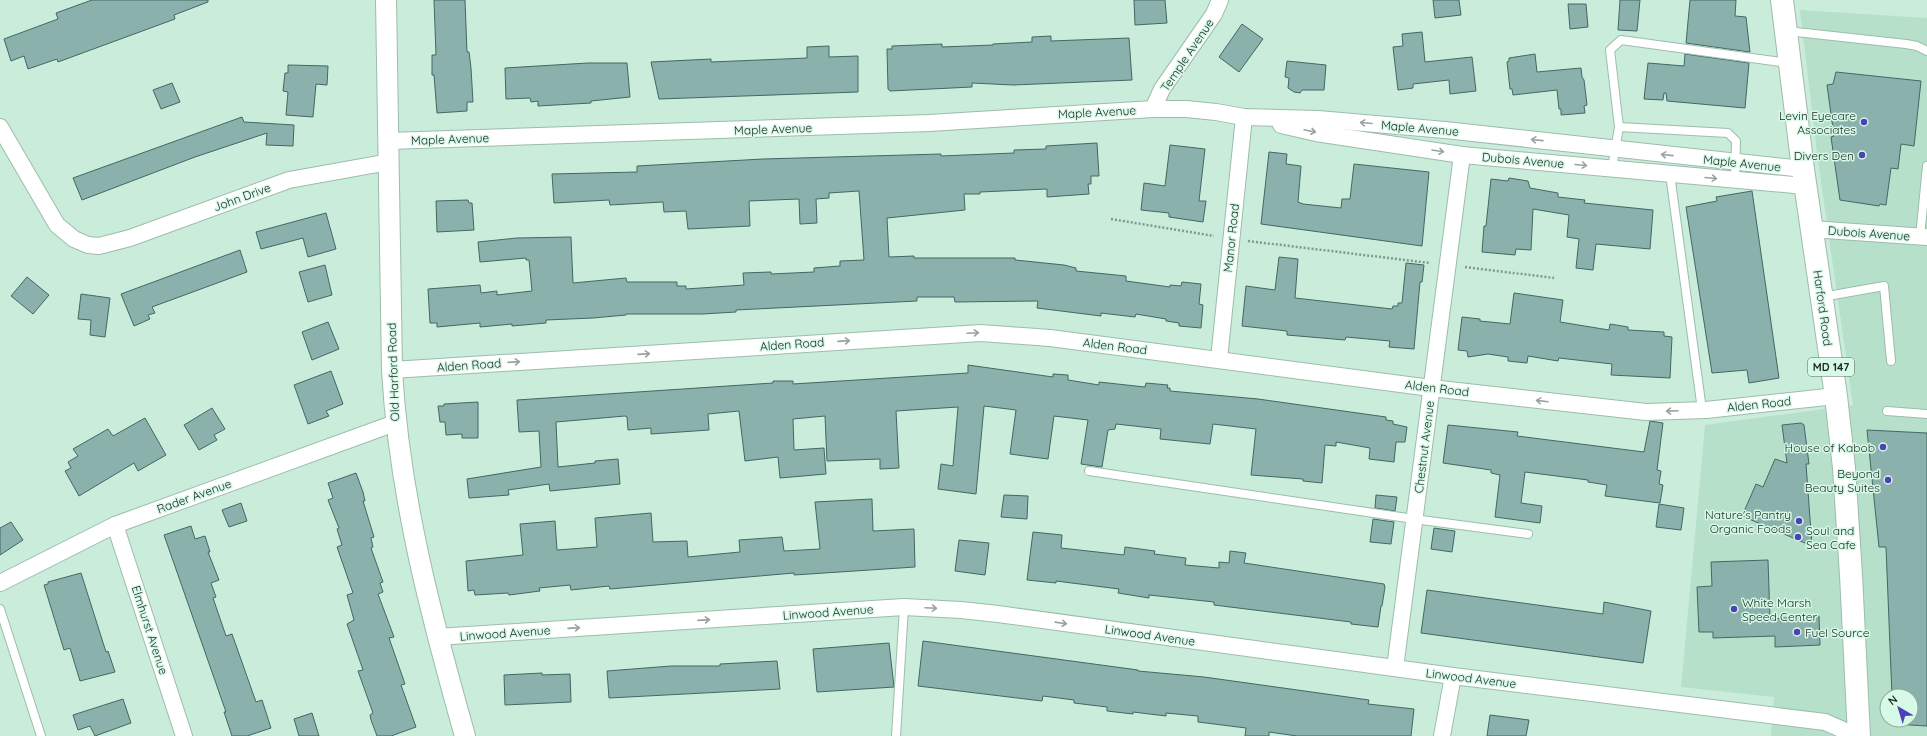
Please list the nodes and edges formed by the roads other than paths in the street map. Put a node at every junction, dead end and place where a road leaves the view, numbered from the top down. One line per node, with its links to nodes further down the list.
1 (386, 0): 12 (street, Old Harford Road)
2 (1220, 0): 7 (street, Temple Avenue)
3 (1782, 0): 4 (main road, Harford Road / MD 147)
4 (1786, 31): 5 (lane); 6 (main road, Harford Road / MD 147)
5 (1927, 51)
6 (1790, 63): 10 (lane); 21 (main road, Harford Road / MD 147)
7 (1153, 109): 8 (street, Maple Avenue); 12 (street, Maple Avenue)
8 (1244, 117): 11 (street, Maple Avenue, one-way to 8); 13 (street, Dubois Avenue, one-way to 13); 26 (street, Manor Road)
9 (0, 127): 16 (street, John Drive)
10 (1619, 127): 14 (lane); 17 (lane)
11 (1417, 128): 13 (street); 14 (street, Maple Avenue, one-way to 11)
12 (388, 141): 16 (street, Old Harford Road)
13 (1415, 148): 15 (street, Dubois Avenue, one-way to 15)
14 (1616, 149): 17 (street, Maple Avenue, one-way to 14); 19 (lane)
15 (1462, 155): 19 (street, Dubois Avenue, one-way to 19); 29 (street, Chestnut Avenue)
16 (389, 162): 28 (street, Old Harford Road)
17 (1735, 162): 21 (street, Maple Avenue); 22 (lane)
18 (1927, 166): 24 (lane)
19 (1612, 168): 20 (street, Dubois Avenue)
20 (1670, 174): 22 (street, Dubois Avenue, one-way to 22); 31 (lane)
21 (1804, 178): 22 (street, Dubois Avenue); 23 (main road, Harford Road / MD 147)
22 (1735, 180)
23 (1811, 229): 24 (street, Dubois Avenue); 25 (main road, Harford Road / MD 147)
24 (1924, 237)
25 (1821, 297): 27 (lane); 30 (main road, Harford Road / MD 147)
26 (1219, 359): 28 (street, Alden Road, one-way to 26); 29 (street, Alden Road)
27 (1890, 360)
28 (392, 370): 34 (street, Old Harford Road)
29 (1431, 388): 31 (street, Alden Road, one-way to 29); 36 (street, Chestnut Avenue)
30 (1836, 396): 31 (street, Alden Road); 50 (main road, Harford Road / MD 147)
31 (1702, 410)
32 (1887, 411): 33 (lane)
33 (1927, 414)
34 (395, 423): 37 (street, Rader Avenue); 42 (street, Old Harford Road)
35 (1089, 471): 36 (lane)
36 (1414, 519): 38 (lane); 43 (street, Chestnut Avenue)
37 (115, 524): 39 (street, Rader Avenue); 46 (street, Elmhurst Avenue)
38 (1528, 534)
39 (0, 583)
40 (904, 607): 42 (street, Linwood Avenue, one-way to 40); 43 (street, Linwood Avenue, one-way to 43); 48 (lane)
41 (0, 609): 45 (lane)
42 (438, 637): 47 (street, Old Harford Road)
43 (1395, 668): 44 (street, Linwood Avenue)
44 (1453, 676): 49 (street); 50 (street, Linwood Avenue)
45 (41, 736)
46 (184, 736)
47 (465, 736)
48 (896, 736)
49 (1442, 736)
50 (1858, 736)

